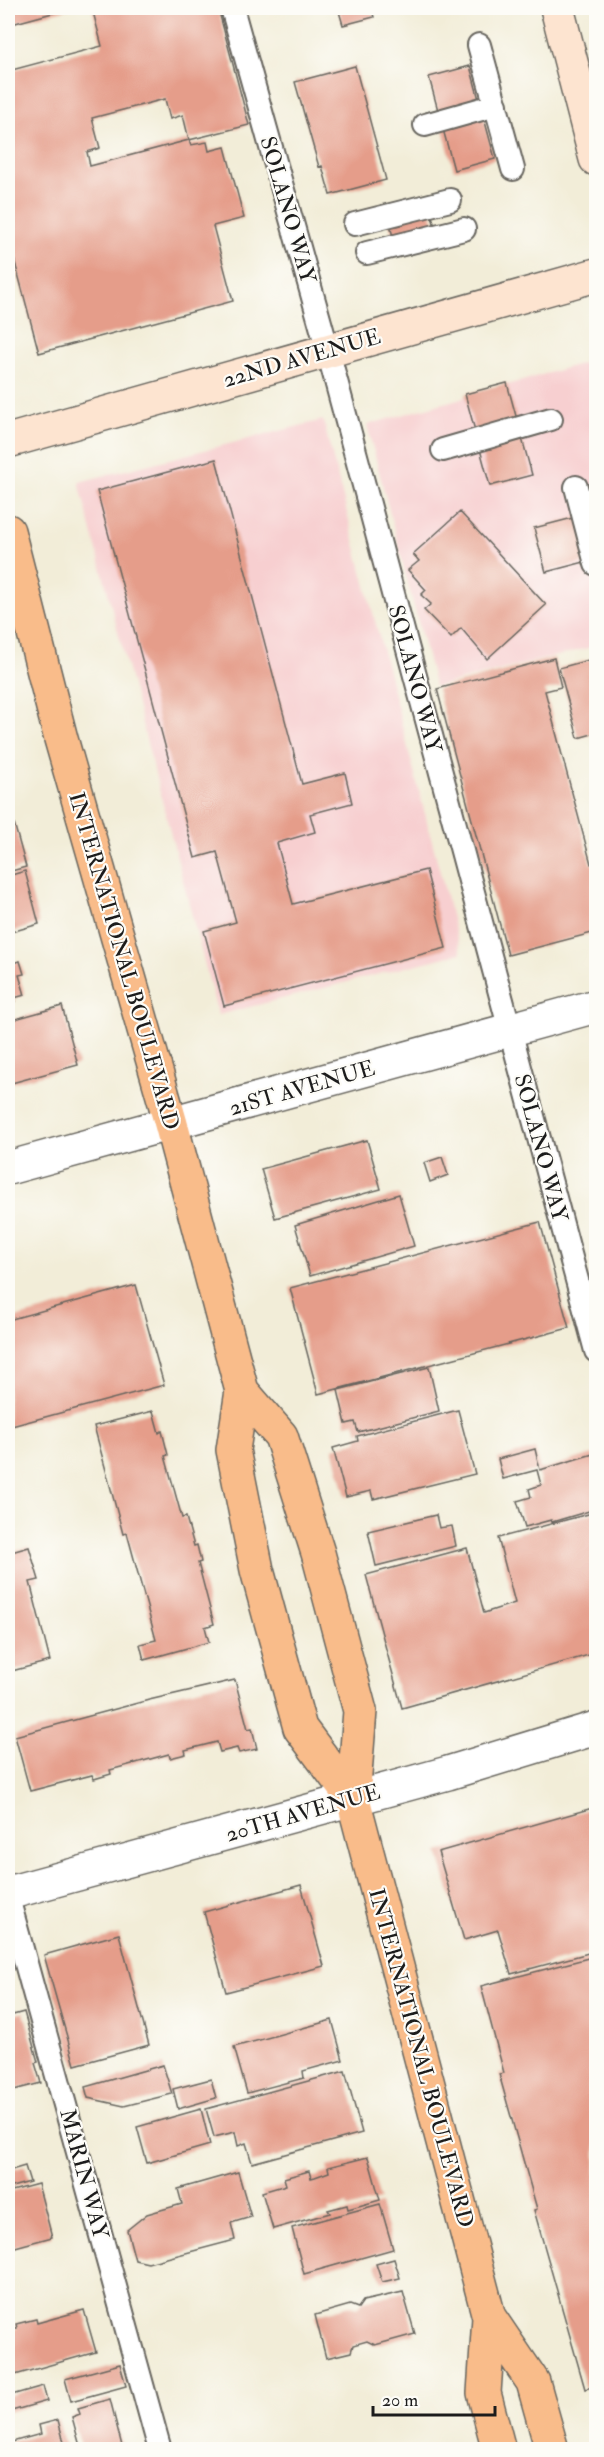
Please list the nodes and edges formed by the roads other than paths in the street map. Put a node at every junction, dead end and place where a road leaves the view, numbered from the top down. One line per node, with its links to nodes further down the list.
1 (232, 8): 13 (lane, SOLANO WAY)
2 (557, 8): 6 (main road)
3 (479, 45): 4 (lane)
4 (496, 105): 5 (lane); 7 (lane)
5 (425, 124)
6 (597, 159)
7 (513, 169)
8 (450, 200): 9 (lane)
9 (356, 224)
10 (464, 229): 11 (lane)
11 (366, 253)
12 (597, 275): 13 (main road, 22ND AVENUE)
13 (328, 351): 15 (main road, 22ND AVENUE); 21 (lane, SOLANO WAY)
14 (551, 419): 16 (lane)
15 (8, 441)
16 (443, 450)
17 (576, 487): 19 (lane)
18 (8, 531): 22 (main road, INTERNATIONAL BOULEVARD)
19 (597, 564)
20 (597, 1006): 21 (street, 21ST AVENUE)
21 (509, 1030): 22 (street, 21ST AVENUE); 24 (lane, SOLANO WAY)
22 (171, 1125): 23 (street, 21ST AVENUE); 25 (main road, INTERNATIONAL BOULEVARD)
23 (8, 1168)
24 (597, 1351)
25 (242, 1391): 27 (main road, INTERNATIONAL BOULEVARD); 27 (main road, INTERNATIONAL BOULEVARD)
26 (597, 1728): 27 (street, 20TH AVENUE)
27 (353, 1799): 28 (street, 20TH AVENUE); 30 (main road, INTERNATIONAL BOULEVARD)
28 (8, 1893)
29 (8, 1898): 31 (lane, MARIN WAY)
30 (489, 2317): 32 (main road, INTERNATIONAL BOULEVARD); 33 (main road, INTERNATIONAL BOULEVARD)
31 (160, 2450)
32 (499, 2450)
33 (552, 2450)

